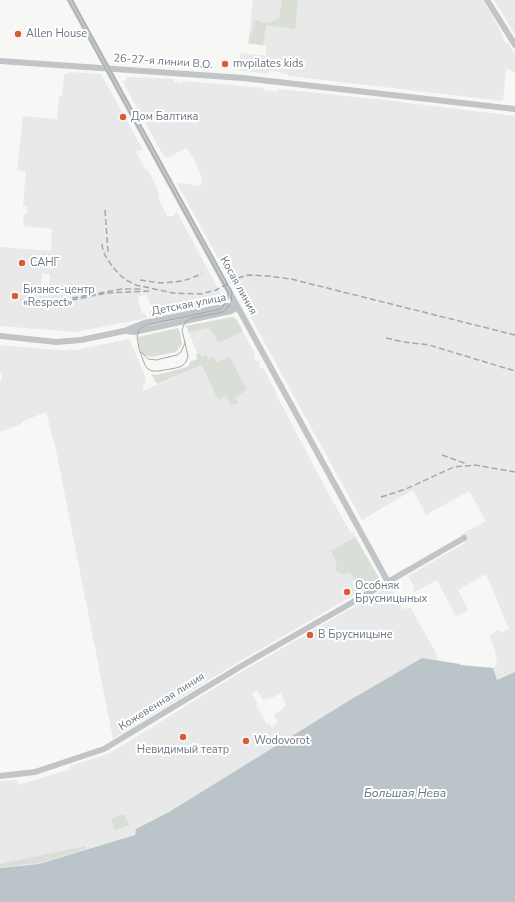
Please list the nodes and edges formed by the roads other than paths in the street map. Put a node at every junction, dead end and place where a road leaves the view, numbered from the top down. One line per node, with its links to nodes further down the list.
1 (70, 0): 5 (street, Косая линия)
2 (487, 0): 3 (street)
3 (515, 45)
4 (0, 61): 5 (street, 26-27-я линии В.О.)
5 (107, 68): 6 (street, 26-27-я линии В.О.); 7 (street, Косая линия)
6 (515, 109)
7 (238, 307): 8 (street, Детская улица); 10 (street, Косая линия)
8 (0, 336)
9 (464, 538): 10 (street, Кожевенная линия)
10 (388, 582): 11 (street, Кожевенная линия)
11 (0, 776)

